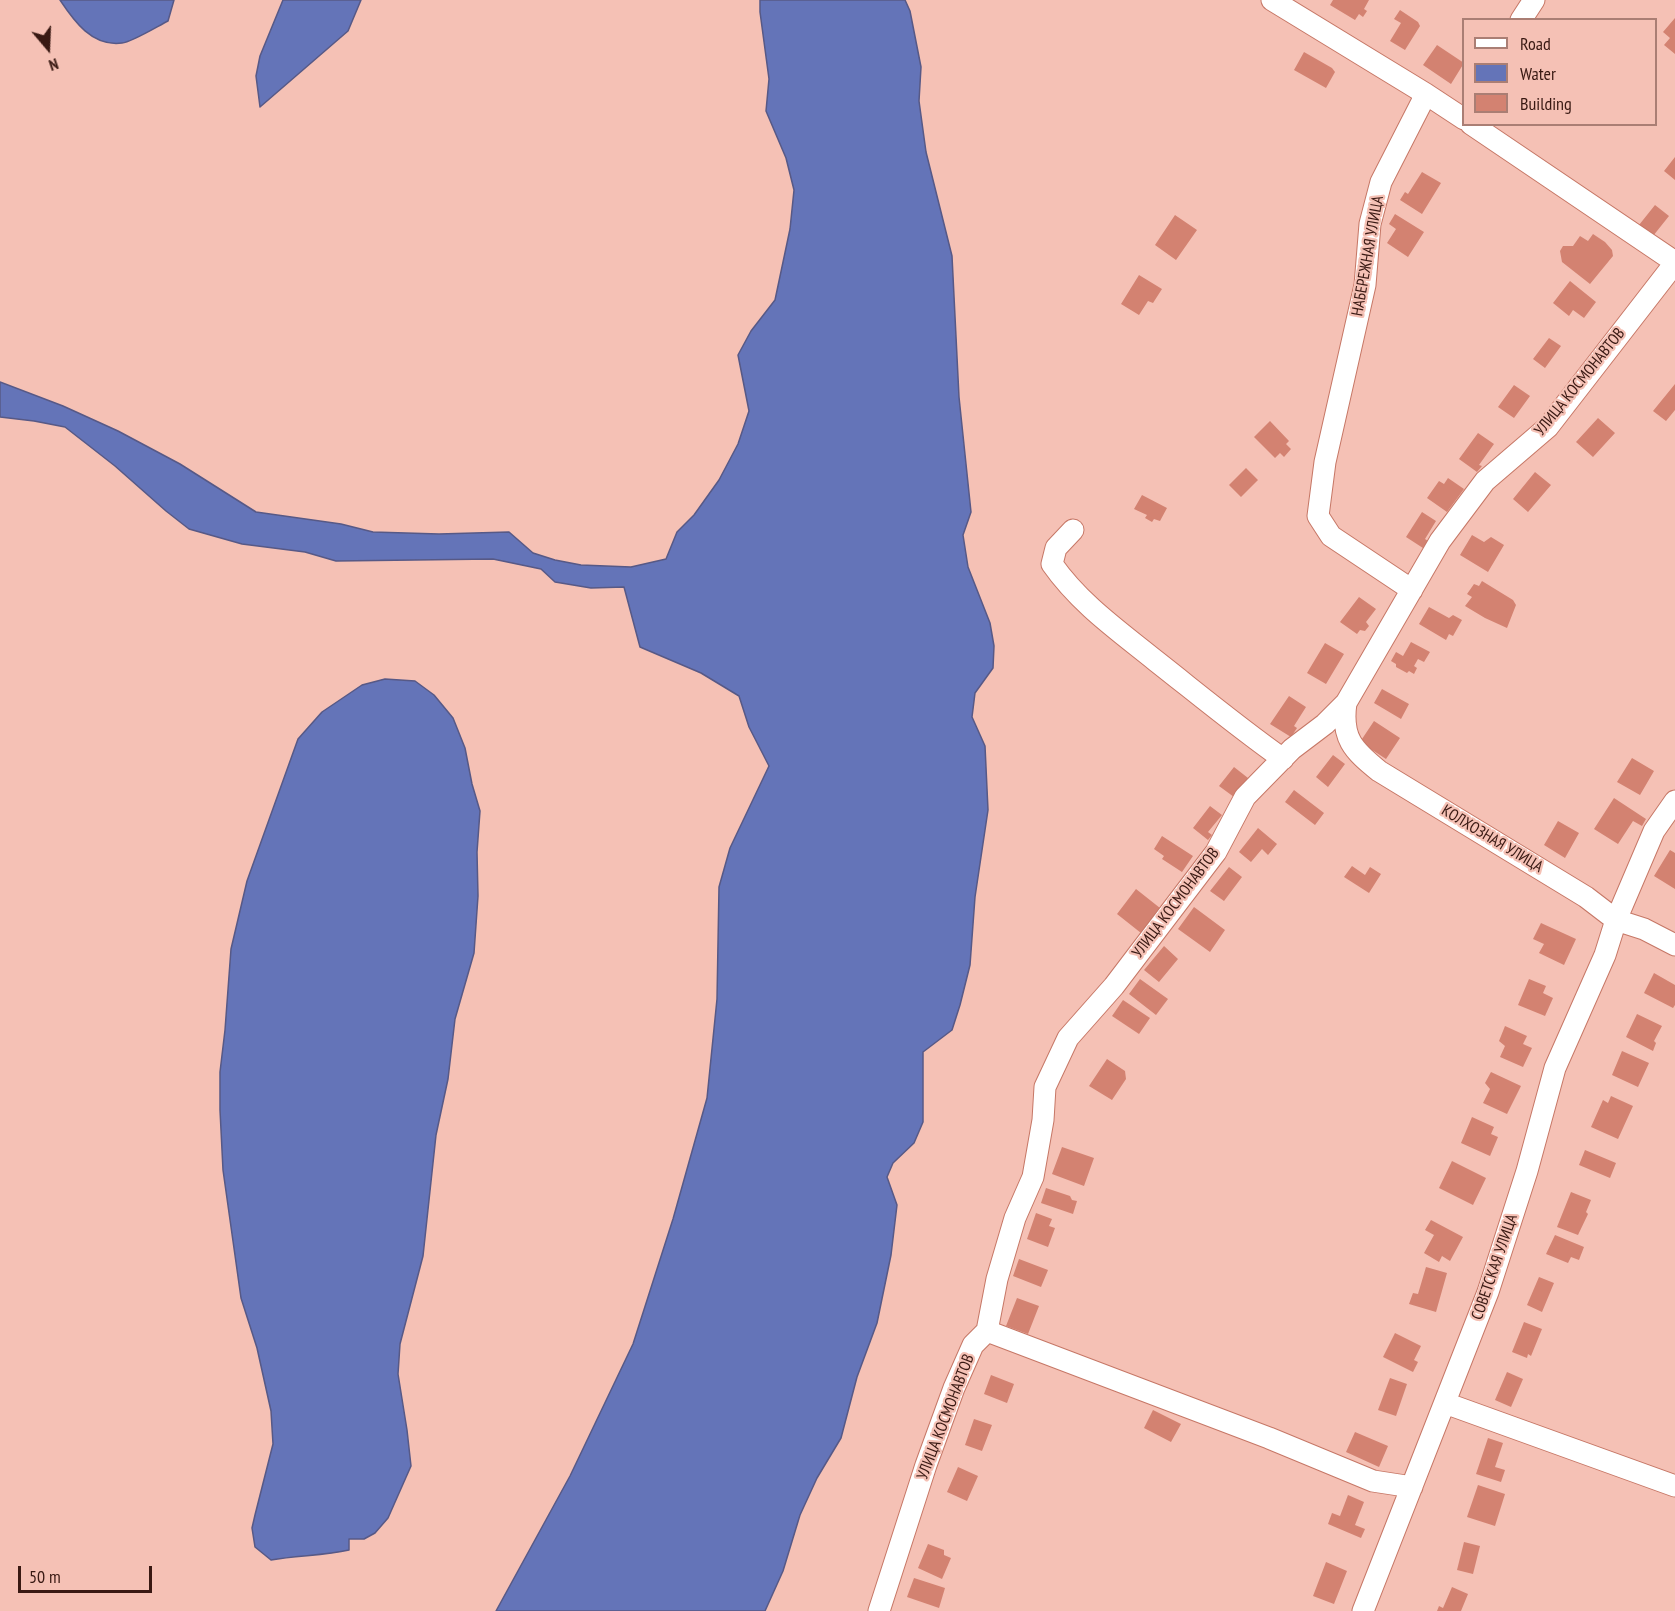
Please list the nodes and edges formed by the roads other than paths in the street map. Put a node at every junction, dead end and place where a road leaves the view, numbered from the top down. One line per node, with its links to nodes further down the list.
1 (1272, 0): 4 (street)
2 (1534, 0): 3 (street)
3 (1522, 18)
4 (1426, 94): 5 (street); 10 (street, НАБЕРЕЖНАЯ УЛИЦА)
5 (1462, 118)
6 (1476, 126): 7 (street)
7 (1491, 132): 8 (street)
8 (1675, 263): 10 (street, УЛИЦА КОСМОНАВТОВ)
9 (1073, 530): 12 (street)
10 (1412, 590): 11 (street, УЛИЦА КОСМОНАВТОВ)
11 (1346, 703): 12 (street, УЛИЦА КОСМОНАВТОВ); 14 (street, КОЛХОЗНАЯ УЛИЦА)
12 (1283, 759): 16 (street, УЛИЦА КОСМОНАВТОВ)
13 (1675, 801): 14 (street, СОВЕТСКАЯ УЛИЦА)
14 (1616, 920): 15 (street, КОЛХОЗНАЯ УЛИЦА); 17 (street, СОВЕТСКАЯ УЛИЦА)
15 (1675, 945)
16 (987, 1331): 19 (street); 20 (street, УЛИЦА КОСМОНАВТОВ)
17 (1445, 1403): 18 (street); 19 (street, СОВЕТСКАЯ УЛИЦА)
18 (1675, 1486)
19 (1412, 1487): 21 (street, СОВЕТСКАЯ УЛИЦА)
20 (879, 1611)
21 (1363, 1611)

